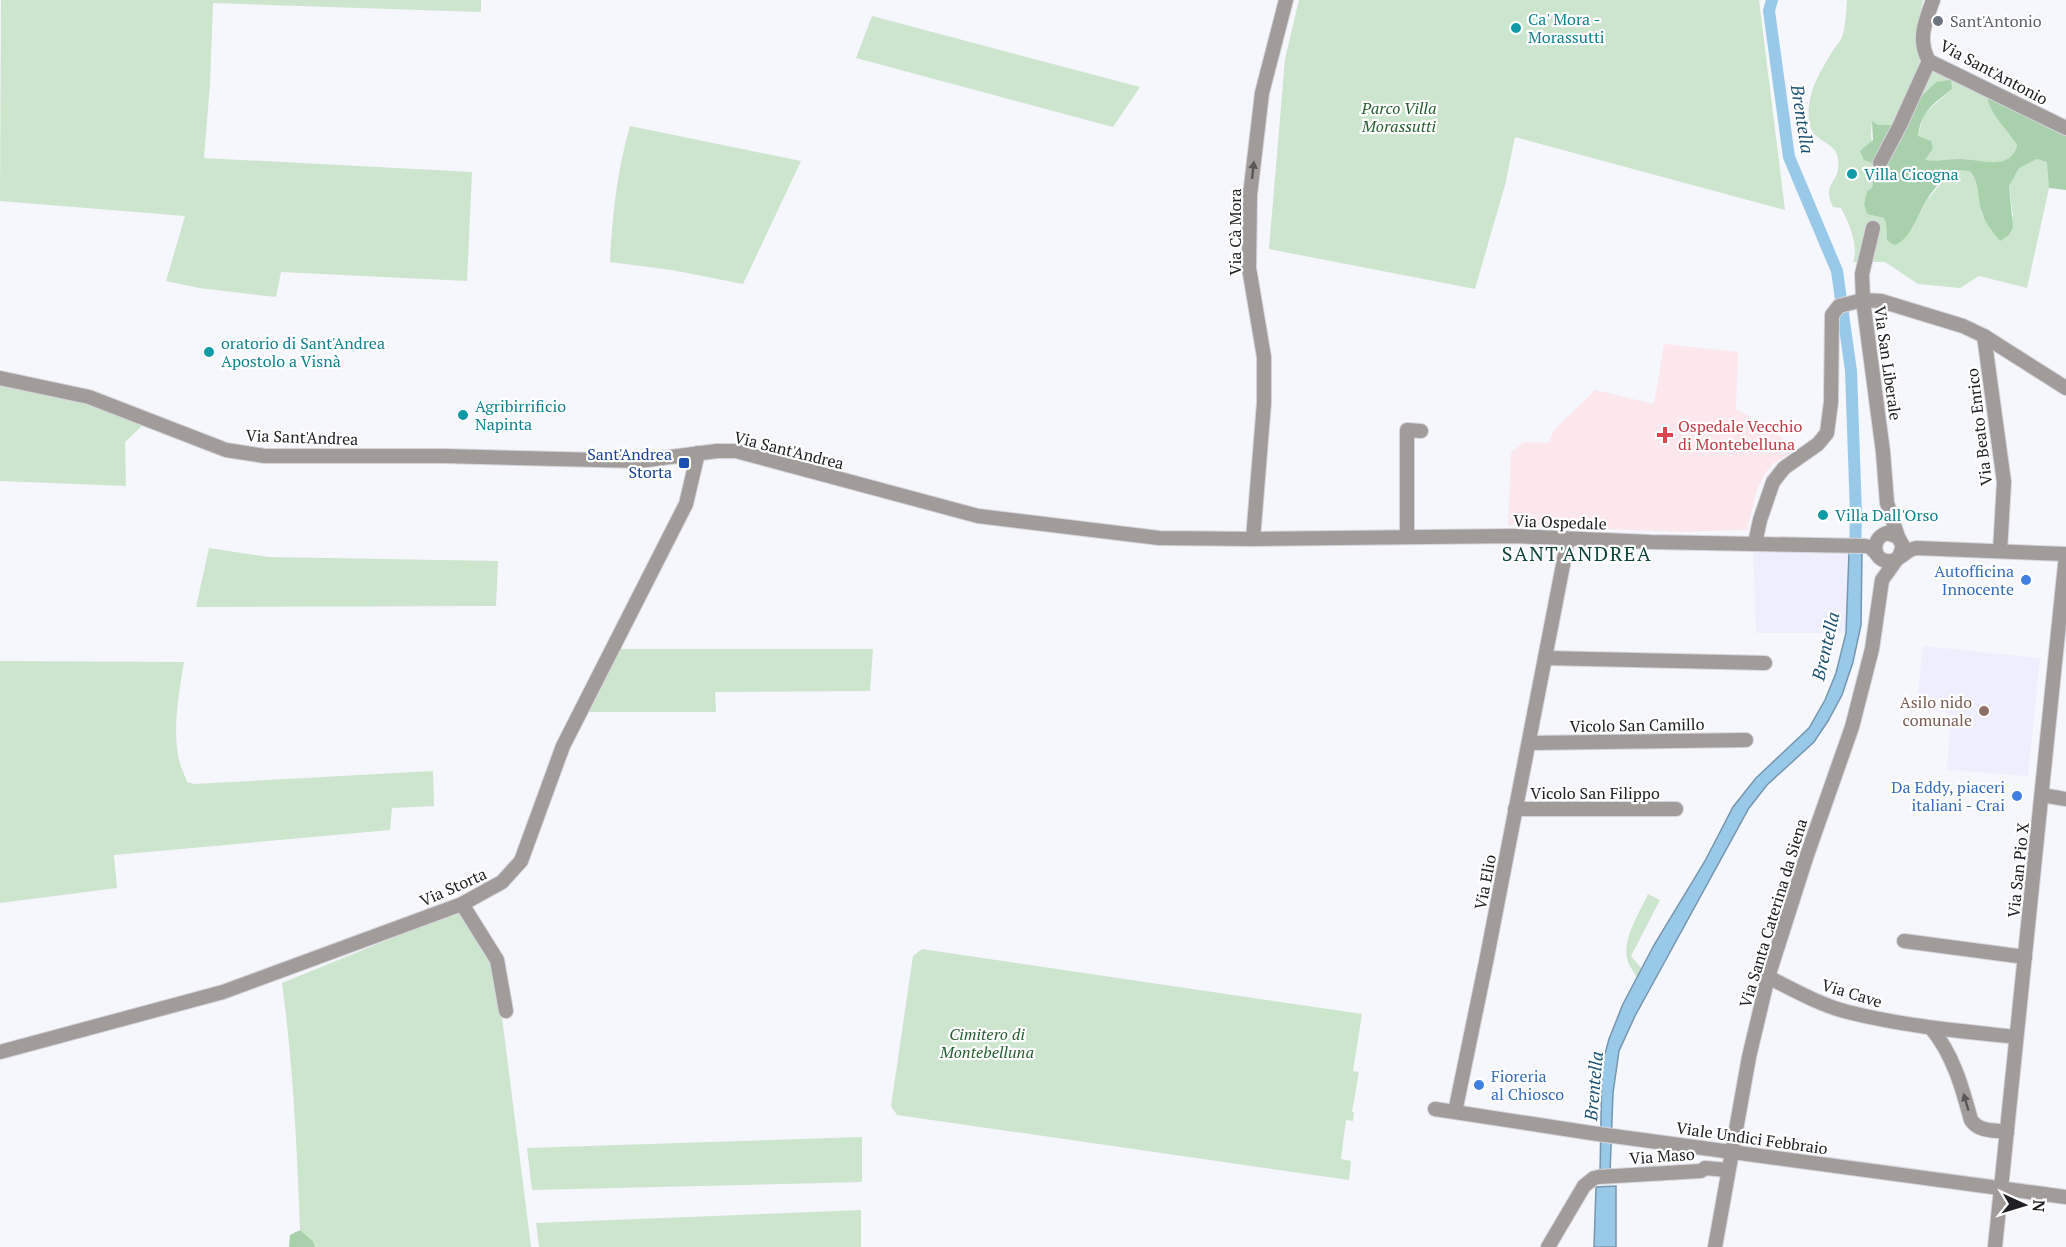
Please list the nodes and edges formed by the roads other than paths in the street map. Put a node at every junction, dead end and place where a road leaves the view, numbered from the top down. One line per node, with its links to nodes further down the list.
1 (1286, 0): 16 (street, Via Cà Mora, one-way to 1)
2 (1933, 0): 3 (street, Via Sant'Antonio)
3 (1929, 61): 4 (street, Via Sant'Antonio); 5 (street)
4 (2066, 128)
5 (1880, 163)
6 (1874, 228): 7 (street, Via San Liberale)
7 (1863, 300): 8 (street); 13 (street, Via San Liberale); 18 (street)
8 (1984, 336): 10 (street); 21 (street, Via Beato Enrico)
9 (0, 378): 12 (street, Via Sant'Andrea)
10 (2066, 388)
11 (1421, 431): 14 (street)
12 (698, 453): 16 (street, Via Sant'Andrea); 33 (street, Via Storta)
13 (1887, 503): 15 (street, Via San Liberale); 19 (street, Via San Liberale)
14 (1407, 537): 16 (street, Via Ospedale); 17 (street, Via Ospedale)
15 (1899, 538): 19 (street); 20 (street); 23 (street)
16 (1253, 539)
17 (1568, 539): 18 (street, Via Ospedale); 25 (street, Via Elio)
18 (1755, 543): 19 (street, Via Ospedale)
19 (1874, 546): 23 (street); 24 (street, Via Santa Caterina da Siena)
20 (1923, 548): 21 (street); 23 (street)
21 (2000, 551): 22 (street)
22 (2066, 554): 29 (street, Via San Pio X)
23 (1898, 558): 24 (street, Via Santa Caterina da Siena)
24 (1879, 593): 36 (street, Via Santa Caterina da Siena)
25 (1545, 658): 26 (street); 28 (street, Via Elio)
26 (1765, 663)
27 (1746, 740): 28 (street, Vicolo San Camillo)
28 (1529, 743): 31 (street, Via Elio)
29 (2042, 795): 30 (street); 35 (street, Via San Pio X)
30 (2066, 799)
31 (1515, 809): 32 (street, Vicolo San Filippo); 42 (street, Via Elio)
32 (1676, 809)
33 (462, 904): 37 (street); 40 (street, Via Storta)
34 (1904, 941): 35 (street)
35 (2025, 957): 39 (street, Via San Pio X)
36 (1768, 977): 38 (street, Via Cave); 44 (street, Via Santa Caterina da Siena)
37 (506, 1011)
38 (1931, 1028): 39 (street, Via Cave); 43 (street, one-way to 38)
39 (2016, 1037): 43 (street, Via San Pio X)
40 (0, 1052)
41 (1435, 1109): 42 (street, Viale Undici Febbraio)
42 (1455, 1112): 44 (street, Viale Undici Febbraio)
43 (2007, 1132): 46 (street, Via San Pio X)
44 (1730, 1152): 45 (street, Via Santa Caterina da Siena); 46 (street, Viale Undici Febbraio)
45 (1727, 1170): 48 (street, Via Maso); 49 (street, Via Santa Caterina da Siena)
46 (2000, 1188): 47 (street, Viale Undici Febbraio); 50 (street, Via San Pio X)
47 (2066, 1197)
48 (1548, 1247)
49 (1715, 1247)
50 (1995, 1247)

